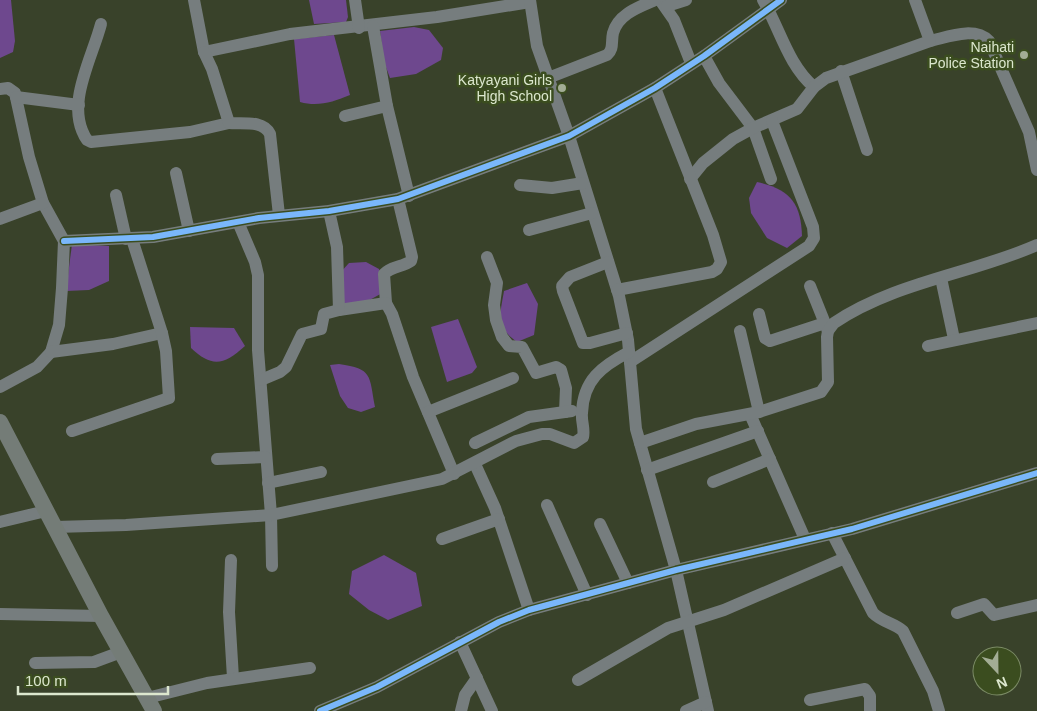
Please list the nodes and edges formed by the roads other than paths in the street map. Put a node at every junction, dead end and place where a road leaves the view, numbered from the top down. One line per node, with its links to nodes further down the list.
1 (194, 0): 15 (street)
2 (355, 0): 13 (street)
3 (655, 0): 19 (street)
4 (686, 0): 8 (street)
5 (781, 0): 9 (street)
6 (914, 0): 14 (street)
7 (530, 1): 10 (street); 19 (street)
8 (664, 3): 17 (street)
9 (766, 5): 16 (street); 20 (street)
10 (465, 6): 12 (street)
11 (101, 24): 24 (street)
12 (373, 26): 13 (street); 25 (street)
13 (358, 28): 15 (street)
14 (930, 41): 18 (street); 32 (street)
15 (204, 52): 28 (street)
16 (704, 56): 17 (street); 29 (street)
17 (691, 63): 21 (street)
18 (841, 71): 20 (street); 31 (street)
19 (548, 78): 30 (street)
20 (814, 87): 27 (street)
21 (654, 88): 30 (street); 34 (street)
22 (0, 89): 23 (street)
23 (16, 97): 24 (street); 40 (street)
24 (79, 105): 28 (street)
25 (387, 106): 26 (street); 39 (street)
26 (345, 116)
27 (772, 121): 29 (street); 67 (street)
28 (229, 123): 43 (street)
29 (753, 128): 34 (street); 35 (street)
30 (569, 136): 36 (street); 39 (street)
31 (867, 150)
32 (1037, 170)
33 (176, 173): 47 (street)
34 (690, 179): 55 (street)
35 (771, 179)
36 (583, 183): 37 (street); 42 (street)
37 (520, 185)
38 (116, 195): 48 (street)
39 (404, 197): 41 (street); 56 (street)
40 (43, 202): 44 (street); 49 (street)
41 (329, 211): 43 (street); 57 (street)
42 (592, 213): 46 (street); 52 (street)
43 (279, 215): 45 (street)
44 (0, 219)
45 (238, 222): 47 (street); 69 (street)
46 (529, 230)
47 (189, 231): 48 (street)
48 (129, 239): 49 (street); 62 (street)
49 (64, 241): 66 (street)
50 (1037, 244): 53 (street)
51 (487, 256): 73 (street)
52 (608, 262): 55 (street); 63 (street)
53 (941, 278): 60 (street); 64 (street)
54 (810, 286): 60 (street)
55 (617, 290): 63 (street)
56 (386, 303): 57 (street); 72 (street)
57 (339, 310): 69 (street)
58 (759, 314): 60 (street)
59 (1037, 323): 64 (street)
60 (827, 327): 74 (street)
61 (740, 331): 74 (street)
62 (162, 333): 66 (street); 76 (street)
63 (627, 333): 67 (street)
64 (954, 339): 65 (street)
65 (928, 346)
66 (52, 352): 70 (street)
67 (630, 357): 71 (street); 79 (street)
68 (513, 378): 72 (street)
69 (261, 380): 80 (street)
70 (0, 387)
71 (582, 411): 73 (street); 83 (street)
72 (428, 412): 87 (street)
73 (565, 412): 78 (street)
74 (755, 413): 77 (street); 79 (street)
75 (0, 422): 91 (main road)
76 (72, 431)
77 (758, 431): 82 (street); 84 (street)
78 (475, 443)
79 (640, 443): 84 (street)
80 (265, 457): 81 (street); 89 (street)
81 (217, 458)
82 (770, 459): 88 (street); 99 (street)
83 (474, 464): 87 (street); 93 (street)
84 (647, 470): 103 (street)
85 (321, 472): 89 (street)
86 (1037, 473): 97 (street)
87 (454, 474): 92 (street)
88 (713, 482)
89 (268, 483): 92 (street)
90 (546, 505): 105 (street)
91 (46, 511): 94 (street); 96 (main road)
92 (271, 515): 96 (street); 102 (street)
93 (499, 519): 98 (street); 107 (street)
94 (0, 522)
95 (600, 524): 104 (street)
96 (55, 527): 110 (main road)
97 (832, 533): 99 (street); 100 (street)
98 (442, 539)
99 (805, 539): 103 (street)
100 (845, 558): 111 (street); 127 (street)
101 (231, 560): 116 (street)
102 (272, 566)
103 (676, 570): 104 (street); 111 (street)
104 (628, 584): 105 (street)
105 (588, 595): 107 (street)
106 (1037, 605): 108 (street)
107 (529, 610): 112 (street)
108 (957, 613)
109 (0, 614): 110 (street)
110 (101, 616): 113 (main road)
111 (688, 623): 118 (street); 121 (street)
112 (460, 642): 117 (street); 122 (street)
113 (122, 652): 114 (street); 120 (main road)
114 (35, 663)
115 (310, 668): 116 (street)
116 (233, 678): 120 (street)
117 (477, 678): 123 (street); 124 (street)
118 (578, 680)
119 (810, 700): 126 (street)
120 (150, 705)
121 (707, 707): 125 (street)
122 (320, 711)
123 (461, 711)
124 (492, 711)
125 (686, 711)
126 (870, 711)
127 (939, 711)

